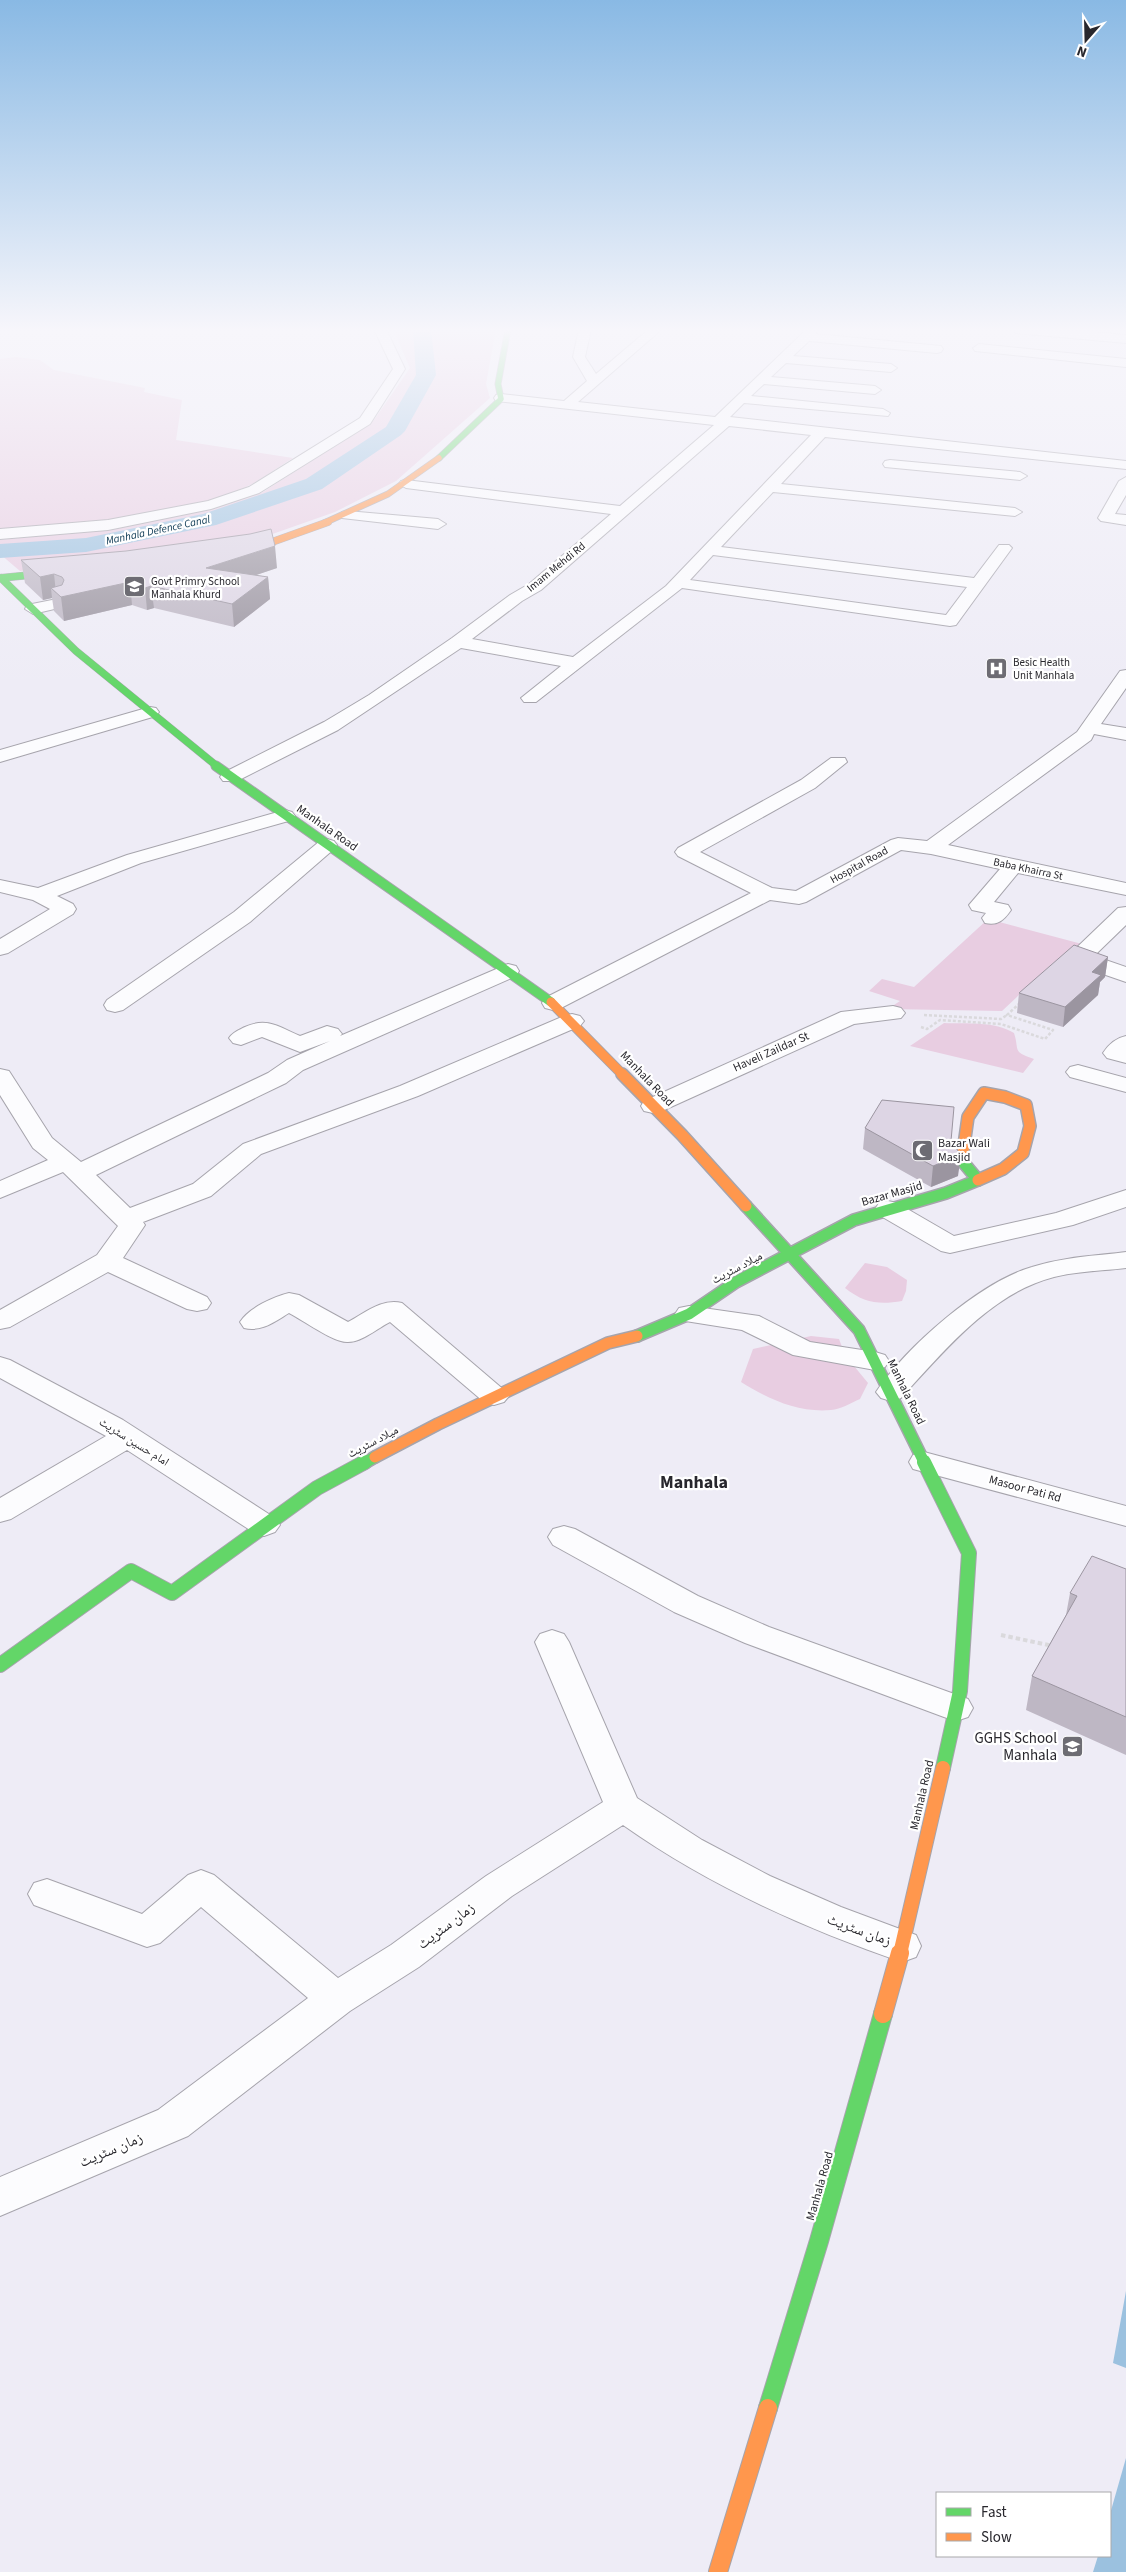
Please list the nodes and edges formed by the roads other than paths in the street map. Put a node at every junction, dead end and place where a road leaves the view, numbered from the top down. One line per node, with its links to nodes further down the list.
1 (320, 449): 19 (street)
2 (448, 449): 11 (main road)
3 (695, 449): 14 (street, Imam Mehdi Rd)
4 (806, 449): 12 (street)
5 (901, 449): 7 (street)
6 (980, 449): 8 (street)
7 (890, 464): 9 (street); 13 (street)
8 (1126, 465)
9 (1020, 476)
10 (1126, 481): 17 (street)
11 (406, 484): 14 (street); 16 (main road)
12 (770, 487): 13 (street); 21 (street)
13 (866, 497): 15 (street)
14 (624, 511): 29 (street, Imam Mehdi Rd)
15 (1015, 512)
16 (346, 515): 18 (street); 22 (main road)
17 (1126, 520)
18 (438, 524)
19 (0, 534)
20 (1004, 548): 26 (street)
21 (710, 550): 25 (street); 26 (street)
22 (223, 553)
23 (70, 571): 24 (main road)
24 (0, 577): 28 (main road, Manhala Road)
25 (678, 583): 26 (street); 30 (street)
26 (977, 583)
27 (57, 604): 28 (street)
28 (33, 609): 33 (main road, Manhala Road)
29 (458, 642): 30 (street); 38 (street, Imam Mehdi Rd)
30 (576, 663): 32 (street)
31 (1126, 675): 34 (street)
32 (530, 698)
33 (150, 712): 36 (street); 38 (main road, Manhala Road)
34 (1090, 728): 35 (street); 41 (street)
35 (1126, 734)
36 (0, 756)
37 (838, 762): 45 (street, Hospital Road)
38 (230, 777): 39 (main road, Manhala Road)
39 (285, 816): 40 (main road, Manhala Road); 46 (street)
40 (327, 845): 51 (main road, Manhala Road); 54 (street)
41 (931, 848): 42 (street, Baba Khairra St); 45 (street, Hospital Road)
42 (1012, 866): 44 (street, Baba Khairra St); 48 (street)
43 (0, 886): 46 (street)
44 (1126, 889)
45 (767, 893): 53 (street)
46 (40, 895): 50 (street)
47 (1126, 912): 49 (street)
48 (993, 918)
49 (1118, 931): 52 (street)
50 (0, 948)
51 (508, 971): 53 (main road, Manhala Road); 58 (street)
52 (1126, 975)
53 (553, 1003): 56 (main road, Manhala Road)
54 (114, 1005)
55 (894, 1014): 64 (street, Haveli Zaildar St)
56 (572, 1021): 64 (main road, Manhala Road); 70 (street)
57 (241, 1038): 58 (street)
58 (347, 1042): 65 (street)
59 (1126, 1043): 60 (street)
60 (1126, 1056)
61 (1078, 1072): 63 (street)
62 (0, 1076): 65 (street)
63 (1126, 1085)
64 (653, 1106): 71 (main road, Manhala Road)
65 (72, 1167): 67 (street); 70 (street)
66 (978, 1180): 66 (main road, Bazar Masjid); 69 (main road, Bazar Masjid)
67 (0, 1190)
68 (1126, 1198): 69 (street)
69 (888, 1209): 71 (main road, Bazar Masjid)
70 (126, 1219): 73 (street)
71 (791, 1255): 75 (main road, میلاد سٹریٹ); 78 (main road, Manhala Road)
72 (1126, 1260): 80 (street)
73 (107, 1262): 74 (street); 76 (street)
74 (197, 1303)
75 (689, 1314): 78 (street); 81 (main road, میلاد سٹریٹ)
76 (0, 1321)
77 (254, 1322): 81 (street)
78 (875, 1361): 80 (main road, Manhala Road)
79 (0, 1366): 82 (street, امام حسین سٹریٹ)
80 (891, 1392): 83 (main road, Manhala Road)
81 (494, 1396): 86 (main road, میلاد سٹریٹ)
82 (127, 1436): 84 (street); 86 (street, امام حسین سٹریٹ)
83 (924, 1462): 85 (street, Masoor Pati Rd); 90 (main road, Manhala Road)
84 (0, 1512)
85 (1126, 1516)
86 (264, 1525): 89 (main road, میلاد سٹریٹ)
87 (564, 1537): 90 (street)
88 (552, 1642): 91 (street)
89 (0, 1665)
90 (956, 1708): 93 (main road, Manhala Road)
91 (623, 1807): 93 (street, زمان سٹریٹ); 94 (street, زمان سٹریٹ)
92 (47, 1894): 94 (street)
93 (902, 1946): 96 (main road, Manhala Road)
94 (336, 1999): 95 (street, زمان سٹریٹ)
95 (0, 2197)
96 (718, 2572)

